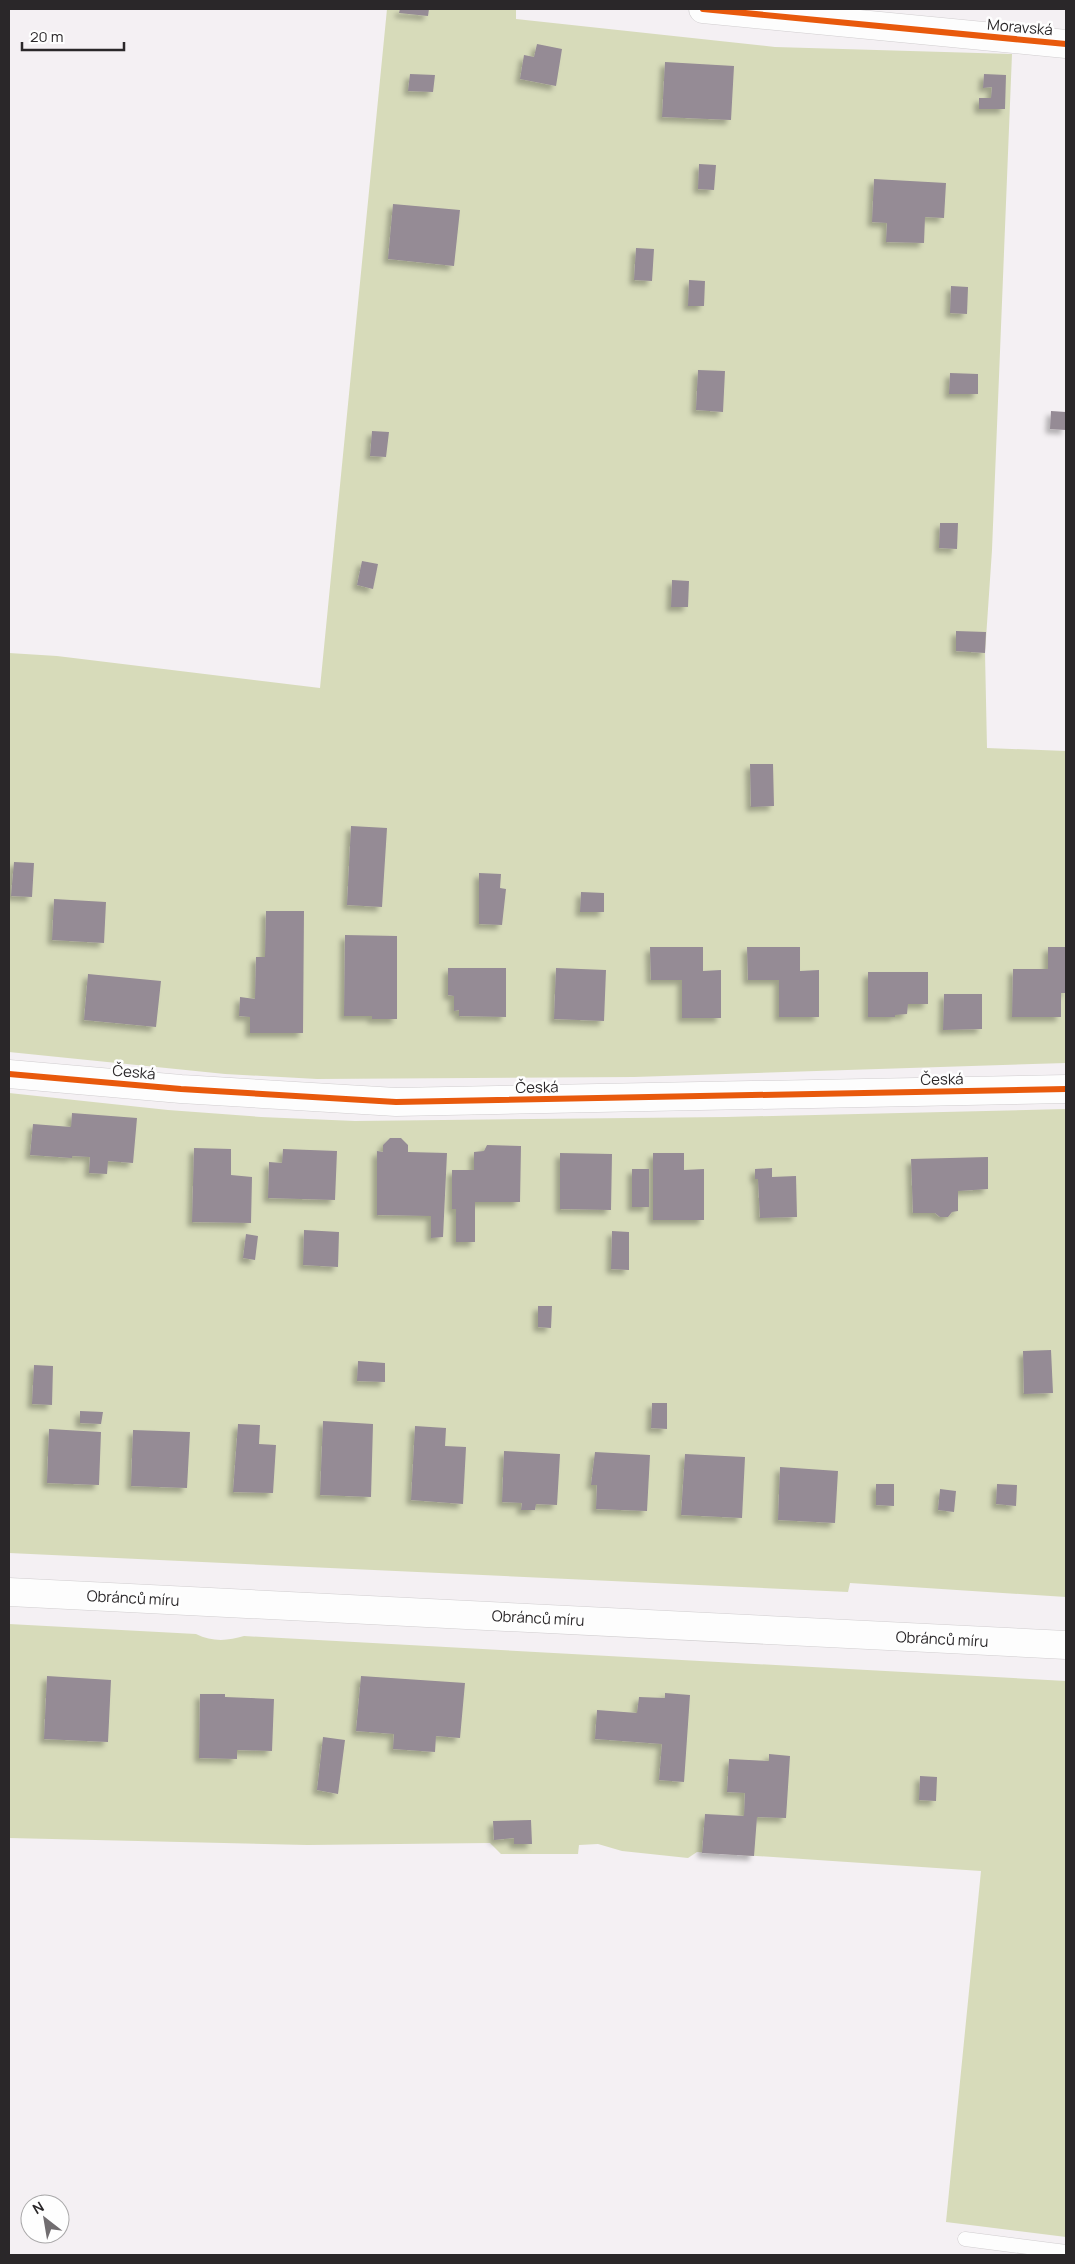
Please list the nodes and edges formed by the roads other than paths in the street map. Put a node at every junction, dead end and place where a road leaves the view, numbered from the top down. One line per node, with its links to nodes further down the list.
1 (703, 9): 2 (street, Moravská)
2 (1066, 44)
3 (9, 1074): 4 (street, Česká)
4 (1066, 1089)
5 (9, 1592): 6 (street, Obránců míru)
6 (1066, 1645)
7 (965, 2239): 8 (lane)
8 (1066, 2252)

